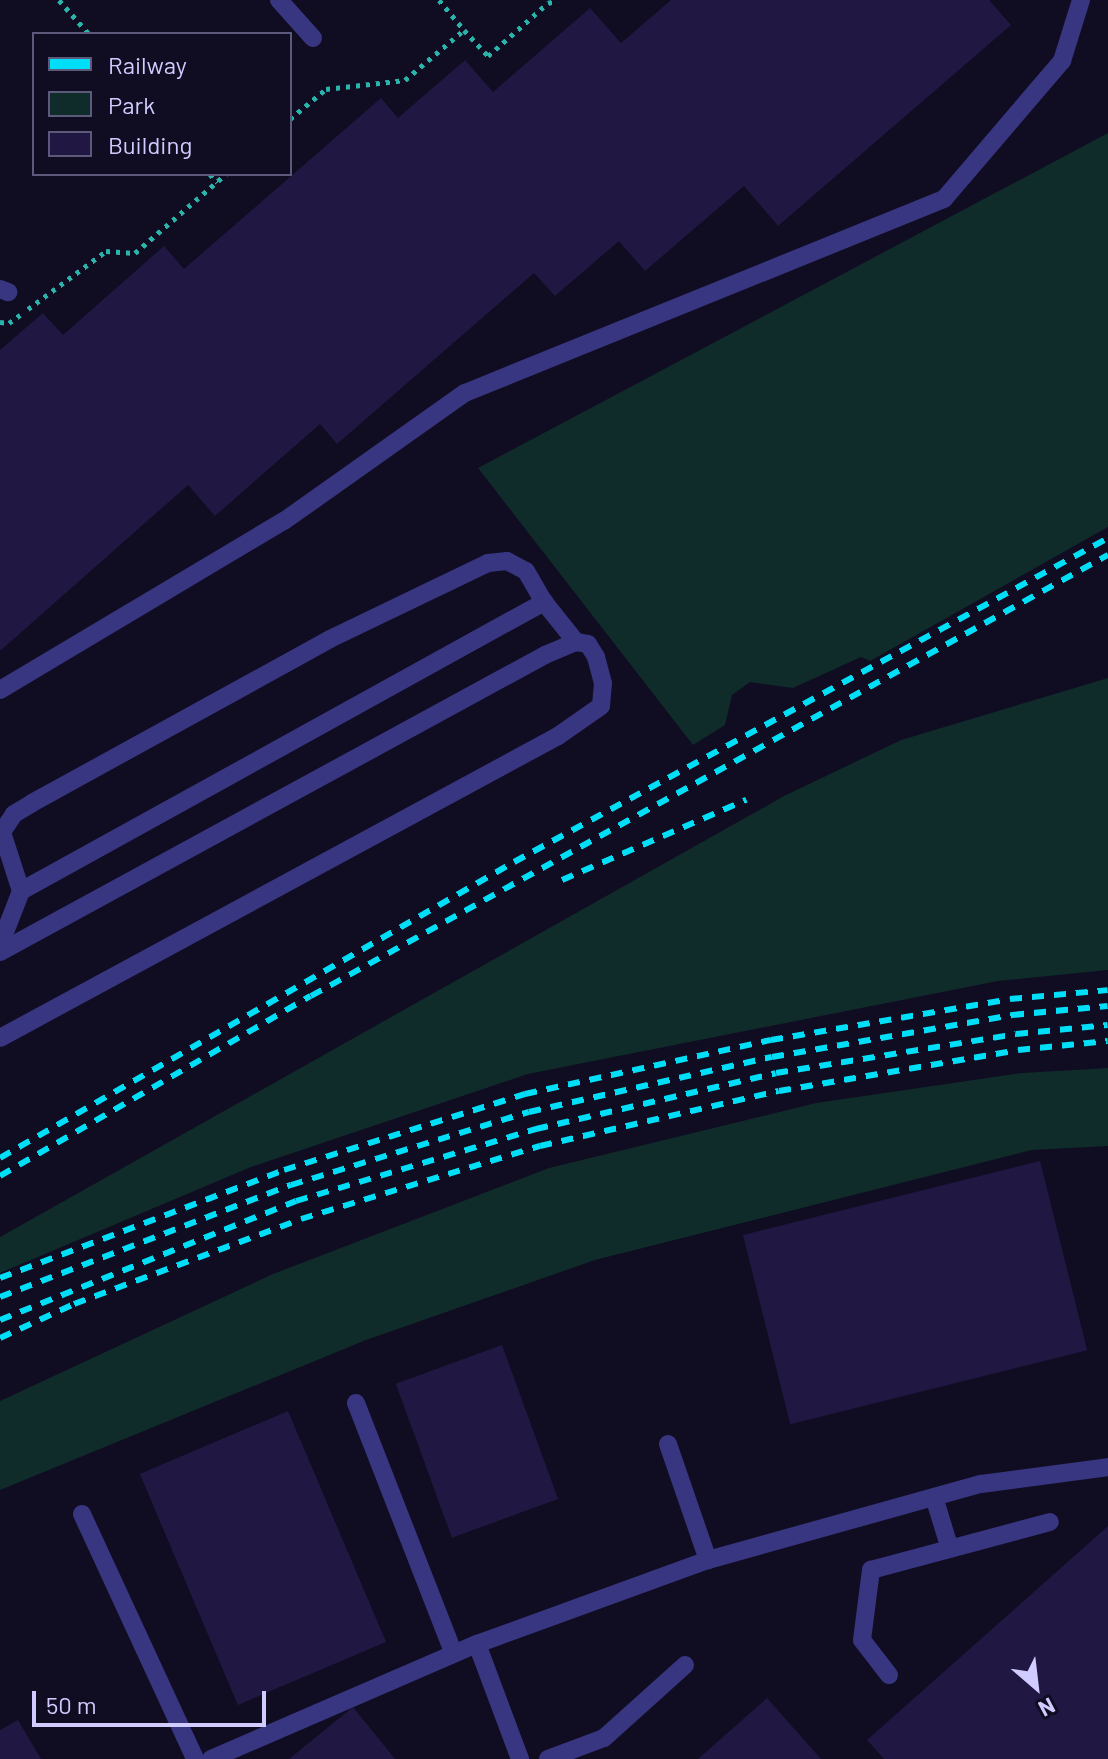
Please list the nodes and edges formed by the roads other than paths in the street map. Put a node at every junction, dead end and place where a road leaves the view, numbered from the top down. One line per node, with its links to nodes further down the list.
1 (279, 0): 3 (lane)
2 (1081, 0): 6 (lane)
3 (313, 38)
4 (544, 602): 5 (lane); 7 (lane); 7 (lane)
5 (576, 642): 9 (lane); 10 (lane)
6 (0, 690)
7 (21, 891): 8 (lane)
8 (0, 945)
9 (0, 952)
10 (0, 1038)
11 (356, 1403): 20 (lane)
12 (668, 1444): 18 (lane)
13 (1108, 1467): 14 (lane)
14 (934, 1497): 17 (lane); 18 (lane)
15 (82, 1514): 23 (lane)
16 (1050, 1522): 17 (lane)
17 (950, 1549): 22 (lane)
18 (708, 1560): 19 (lane)
19 (477, 1644): 20 (lane); 25 (lane)
20 (454, 1654): 24 (lane)
21 (685, 1665): 26 (lane)
22 (889, 1675)
23 (195, 1759)
24 (211, 1759)
25 (520, 1759)
26 (548, 1759)

